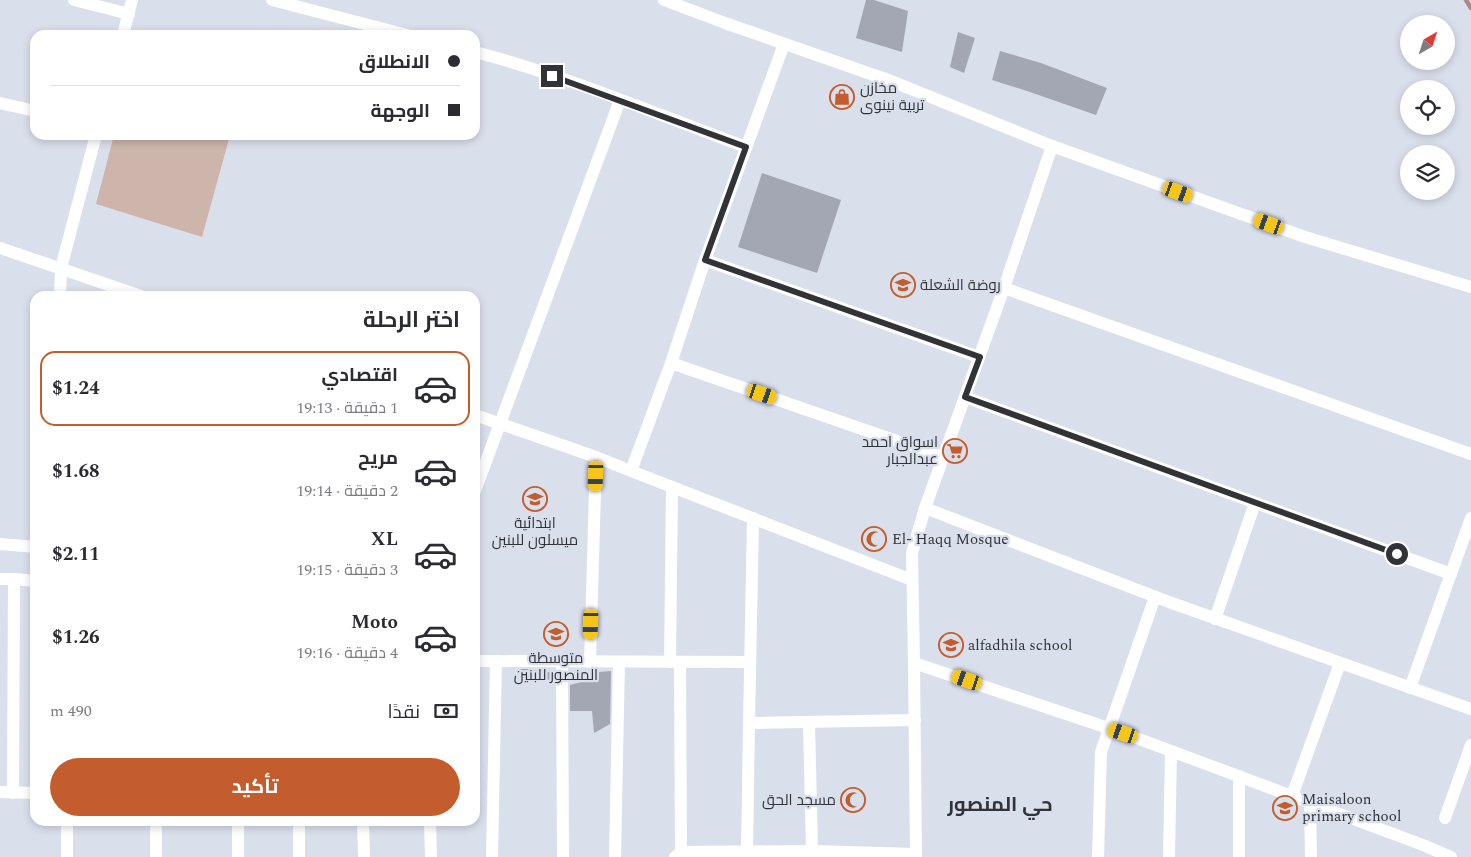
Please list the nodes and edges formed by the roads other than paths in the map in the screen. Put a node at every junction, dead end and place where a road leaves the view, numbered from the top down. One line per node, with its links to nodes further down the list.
1 (74, 0): 5 (street)
2 (132, 0): 5 (street)
3 (272, 0): 7 (street)
4 (664, 0): 8 (street)
5 (128, 14): 6 (street)
6 (124, 30)
7 (388, 30)
8 (784, 44): 14 (street); 15 (street)
9 (480, 53): 10 (street)
10 (620, 100): 15 (street); 27 (street)
11 (0, 104): 12 (street)
12 (30, 110)
13 (95, 140): 18 (street)
14 (1052, 146): 19 (street); 20 (street)
15 (746, 147): 17 (street)
16 (0, 248): 18 (street)
17 (705, 260): 23 (street); 24 (street)
18 (61, 268): 21 (street); 22 (street)
19 (1471, 287)
20 (1004, 288): 23 (street); 28 (street)
21 (60, 291)
22 (127, 291)
23 (980, 357): 25 (street)
24 (671, 363): 30 (street); 31 (street)
25 (965, 397): 30 (street); 34 (street)
26 (480, 417): 27 (street)
27 (499, 424): 29 (street); 32 (street)
28 (1471, 454)
29 (596, 457): 31 (street); 50 (street)
30 (943, 457): 35 (street)
31 (631, 471): 33 (street)
32 (480, 477)
33 (672, 487): 36 (street); 52 (street)
34 (1255, 503): 40 (street); 46 (street)
35 (925, 508): 44 (street); 45 (street)
36 (753, 518): 44 (street); 53 (street)
37 (1471, 518): 40 (street)
38 (0, 544): 39 (street)
39 (30, 546)
40 (1451, 574): 56 (street)
41 (0, 579): 42 (street)
42 (14, 579): 43 (street); 65 (street)
43 (30, 580)
44 (912, 580): 54 (street)
45 (1155, 597): 46 (street); 61 (street)
46 (1215, 619): 55 (street)
47 (480, 661): 48 (street)
48 (496, 661): 49 (street); 86 (street)
49 (562, 662): 50 (street); 87 (street)
50 (590, 662): 51 (street)
51 (619, 662): 52 (street); 88 (street)
52 (675, 662): 53 (street); 78 (street)
53 (749, 662): 60 (street)
54 (914, 663): 58 (street); 61 (street)
55 (1340, 663): 56 (street); 67 (street)
56 (1410, 688): 57 (street)
57 (1471, 709)
58 (915, 720): 59 (street); 79 (street)
59 (808, 722): 60 (street); 76 (street)
60 (748, 723): 77 (street)
61 (1108, 728): 63 (street); 89 (street)
62 (1471, 745): 69 (street)
63 (1171, 751): 64 (street); 90 (street)
64 (1239, 776): 67 (street); 91 (street)
65 (6, 792): 66 (street)
66 (30, 793)
67 (1292, 796): 68 (street)
68 (1310, 803): 92 (street); 93 (street)
69 (1445, 818)
70 (66, 826): 80 (street)
71 (156, 826): 81 (street)
72 (238, 826): 82 (street)
73 (299, 826): 83 (street)
74 (363, 826): 84 (street)
75 (430, 826): 85 (street)
76 (812, 851): 77 (street); 79 (street)
77 (747, 852): 78 (street)
78 (678, 855)
79 (916, 855)
80 (67, 857)
81 (156, 857)
82 (238, 857)
83 (299, 857)
84 (364, 857)
85 (431, 857)
86 (492, 857)
87 (563, 857)
88 (615, 857)
89 (1098, 857)
90 (1169, 857)
91 (1239, 857)
92 (1311, 857)
93 (1450, 857)

